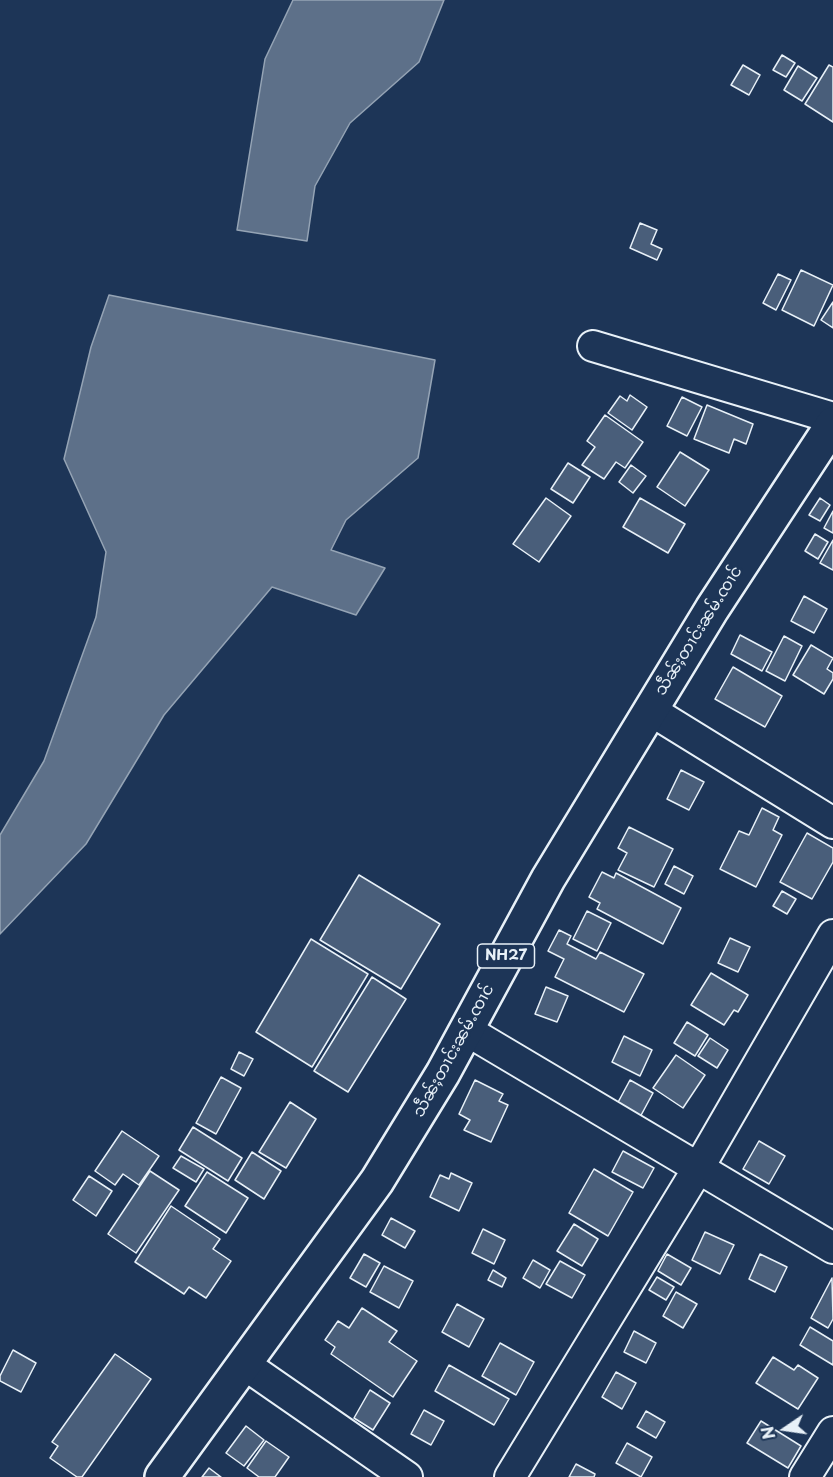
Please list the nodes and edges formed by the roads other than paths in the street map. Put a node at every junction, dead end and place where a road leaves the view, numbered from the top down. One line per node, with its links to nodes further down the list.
1 (593, 346): 2 (street)
2 (833, 418)
3 (833, 424): 4 (highway, သဵၼ်ႈတၢင်းၼမ်ႉၸၢင် / NH27)
4 (650, 710): 5 (street); 7 (highway, သဵၼ်ႈတၢင်းၼမ်ႉၸၢင် / NH27)
5 (833, 823)
6 (833, 935): 8 (street)
7 (466, 1030): 8 (street); 10 (highway, သဵၼ်ႈတၢင်းၼမ်ႉၸၢင် / NH27)
8 (699, 1167): 9 (street); 14 (street)
9 (833, 1248)
10 (244, 1364): 12 (highway, သဵၼ်ႈတၢင်းၼမ်ႉၸၢင် / NH27); 13 (street)
11 (833, 1432): 15 (street)
12 (162, 1477)
13 (407, 1477)
14 (510, 1477)
15 (805, 1477)

